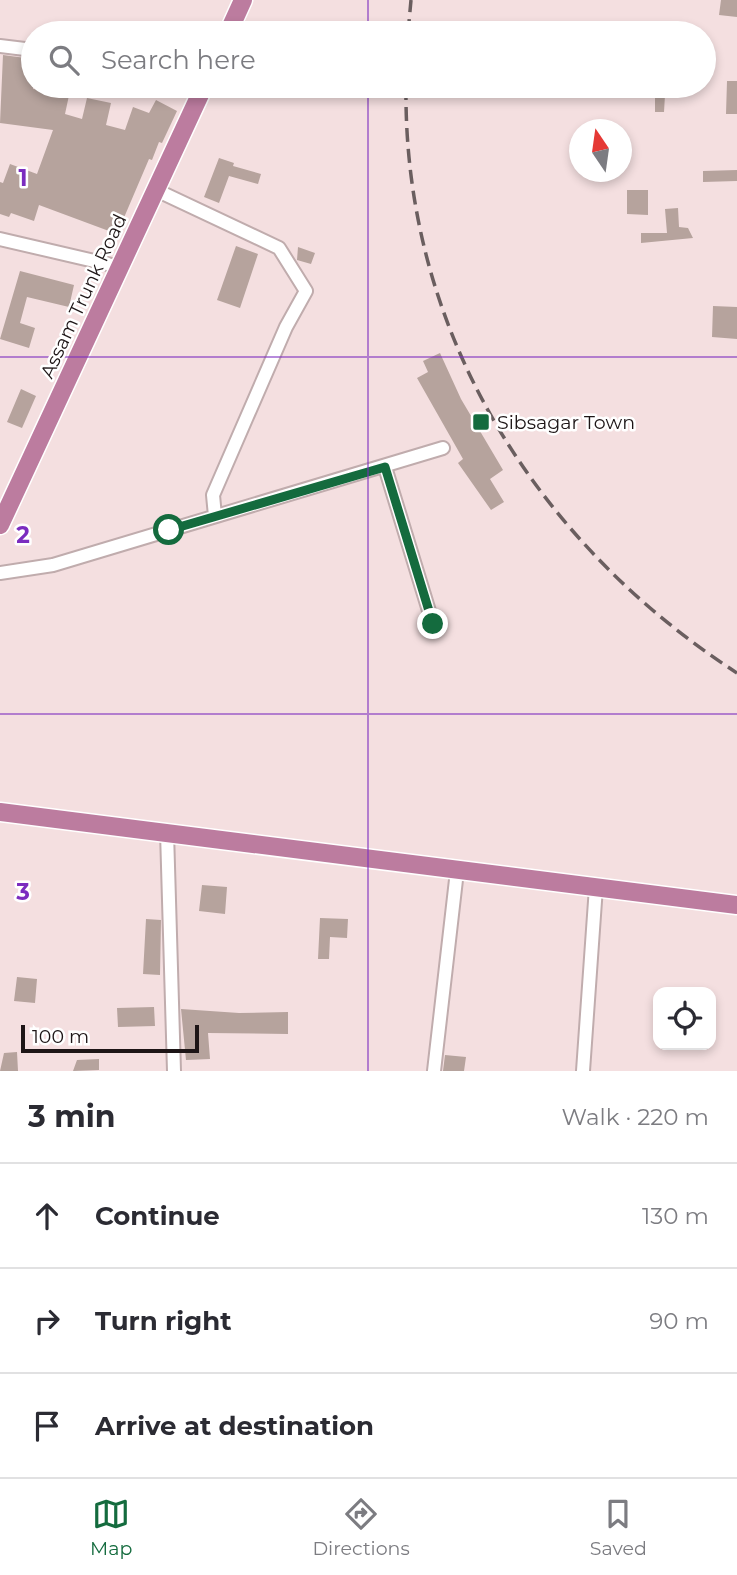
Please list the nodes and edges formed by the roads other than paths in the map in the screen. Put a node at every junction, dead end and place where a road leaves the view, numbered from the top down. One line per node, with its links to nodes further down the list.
1 (243, 0): 2 (highway)
2 (233, 21)
3 (0, 46): 4 (street)
4 (21, 49)
5 (198, 98): 6 (highway, Assam Trunk Road)
6 (156, 190): 8 (highway, Assam Trunk Road); 11 (street)
7 (0, 239): 8 (street)
8 (120, 267): 12 (highway, Assam Trunk Road)
9 (443, 448): 10 (street)
10 (385, 467): 11 (street); 14 (street)
11 (215, 516): 13 (street)
12 (2, 517)
13 (0, 573)
14 (433, 624)
15 (0, 813): 16 (highway)
16 (167, 832): 17 (highway); 20 (street)
17 (457, 871): 18 (highway); 21 (street)
18 (596, 887): 19 (highway); 22 (street)
19 (737, 905)
20 (174, 1071)
21 (434, 1071)
22 (583, 1071)

